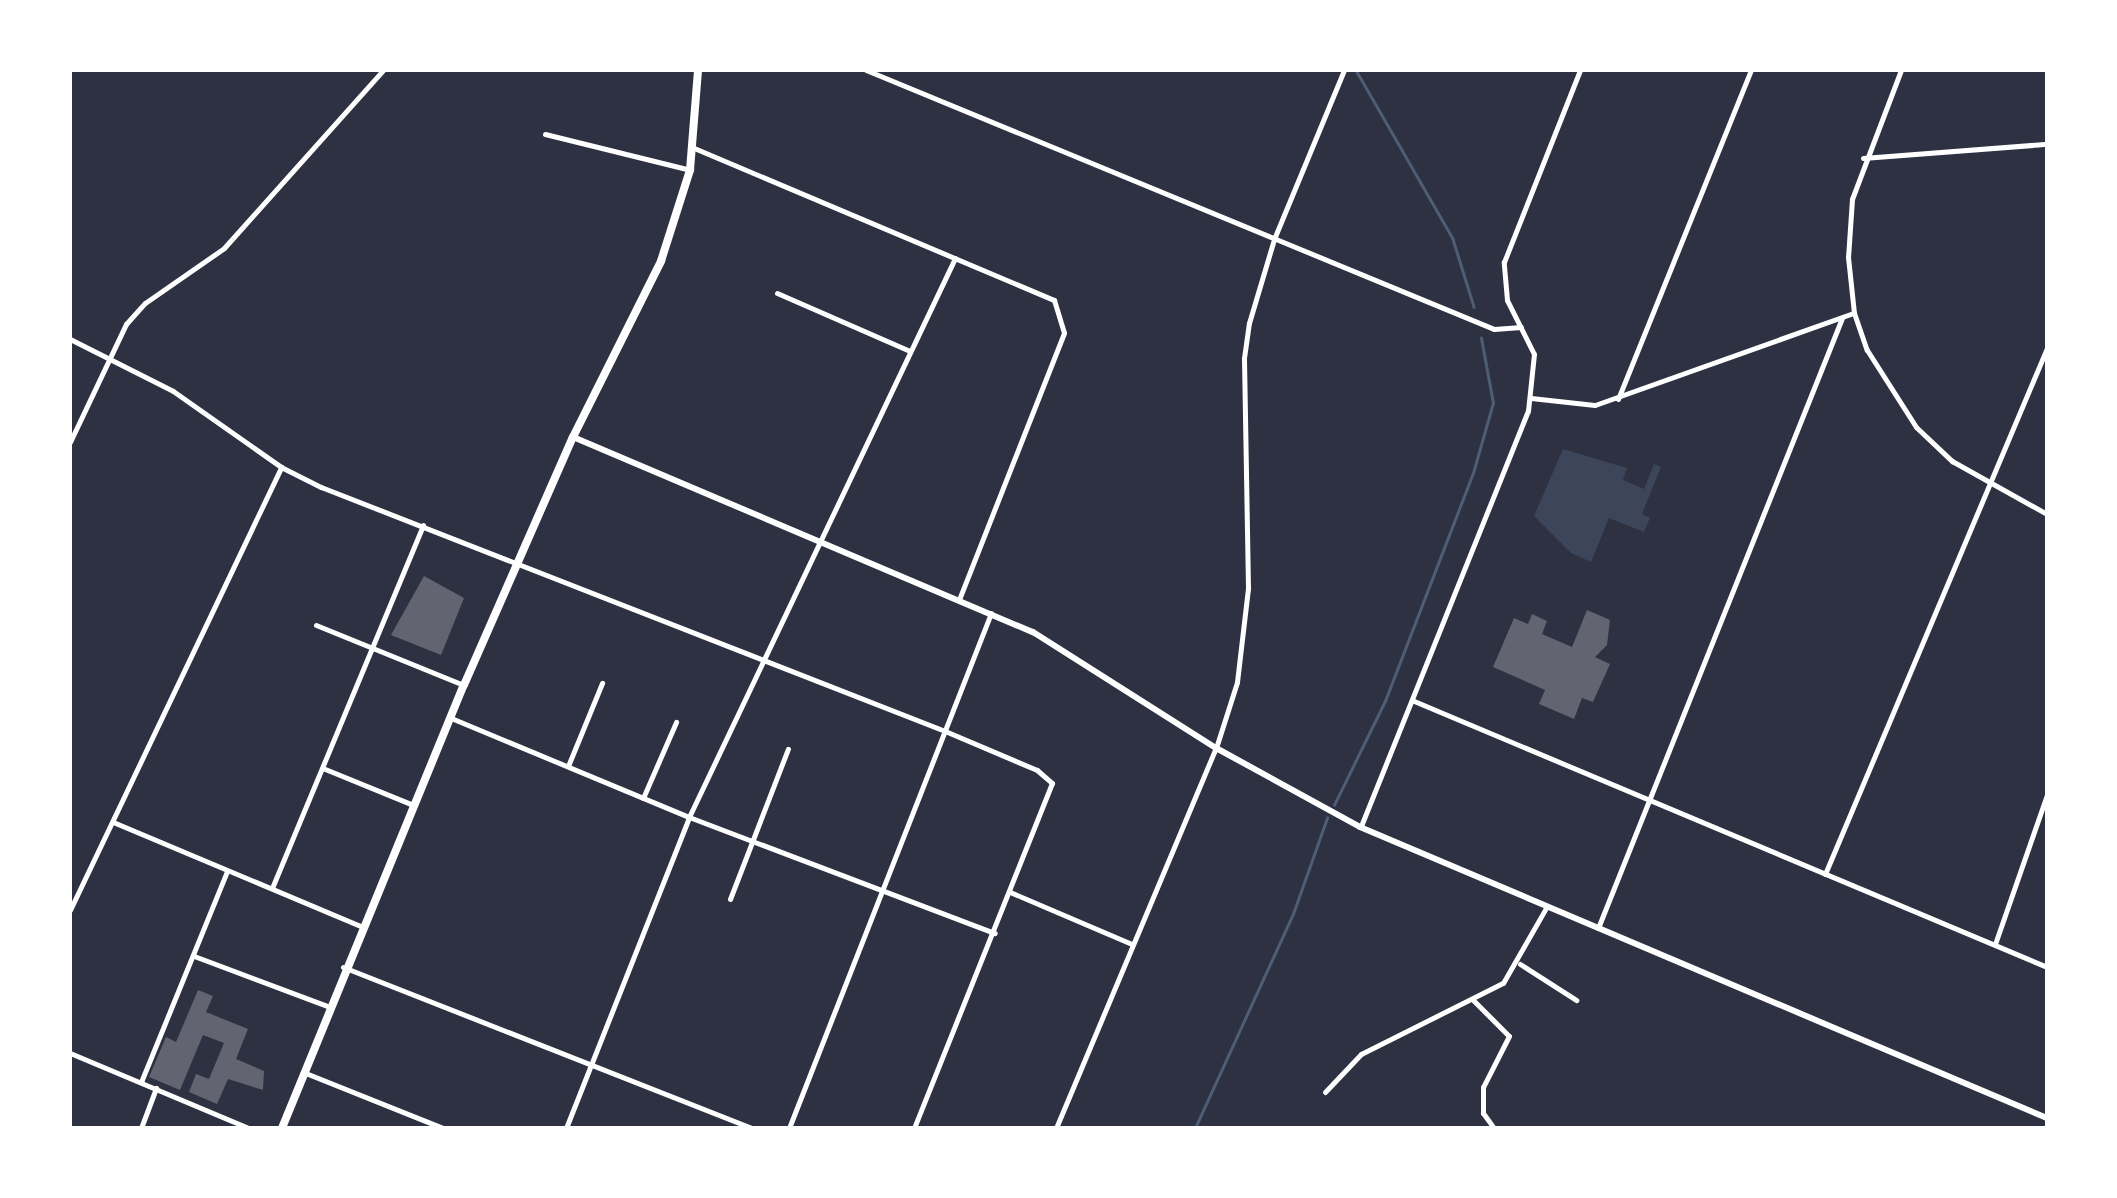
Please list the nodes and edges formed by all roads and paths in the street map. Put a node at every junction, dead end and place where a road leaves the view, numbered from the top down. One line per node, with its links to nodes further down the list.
1 (383, 70): 23 (street)
2 (698, 70): 11 (main road)
3 (866, 70): 8 (street)
4 (1344, 70): 14 (street)
5 (1580, 70): 19 (street)
6 (1751, 70): 25 (street)
7 (1901, 70): 12 (street)
8 (881, 73): 14 (street)
9 (545, 134): 13 (street)
10 (2047, 144): 12 (street)
11 (694, 148): 13 (main road); 15 (street)
12 (1863, 158): 17 (street)
13 (690, 170): 26 (main road)
14 (1274, 238): 19 (street); 45 (street)
15 (956, 258): 22 (street); 34 (street)
16 (777, 293): 22 (street)
17 (1854, 313): 18 (street); 29 (street)
18 (1842, 318): 25 (street); 51 (street)
19 (1522, 327): 24 (street)
20 (70, 339): 23 (street)
21 (2047, 348): 29 (street)
22 (910, 351): 32 (street)
23 (108, 357): 27 (street); 28 (street)
24 (1531, 398): 25 (street); 41 (street)
25 (1618, 399)
26 (573, 437): 32 (street); 33 (main road)
27 (70, 442)
28 (281, 467): 31 (street); 54 (street)
29 (1989, 484): 30 (street); 58 (street)
30 (2047, 514)
31 (424, 525): 33 (street); 37 (street)
32 (821, 542): 34 (street); 38 (street)
33 (519, 560): 38 (street); 40 (main road)
34 (959, 599): 35 (street)
35 (992, 613): 44 (street); 45 (street)
36 (316, 624): 37 (street)
37 (376, 649): 40 (street); 48 (street)
38 (764, 658): 44 (street); 53 (street)
39 (602, 683): 47 (street)
40 (464, 684): 42 (main road)
41 (1414, 700): 51 (street); 55 (street)
42 (451, 718): 47 (street); 52 (main road)
43 (676, 722): 50 (street)
44 (944, 730): 60 (street); 61 (street)
45 (1216, 748): 55 (street); 68 (street)
46 (788, 749): 56 (street)
47 (568, 766): 50 (street)
48 (325, 769): 52 (street); 59 (street)
49 (2047, 795): 69 (street)
50 (643, 798): 53 (street)
51 (1650, 800): 58 (street); 66 (street)
52 (413, 805): 65 (main road)
53 (689, 818): 56 (street); 78 (street)
54 (114, 822): 57 (street); 64 (street)
55 (1360, 828): 63 (street)
56 (754, 841): 60 (street); 62 (street)
57 (227, 871): 59 (street); 70 (street)
58 (1825, 874): 69 (street)
59 (272, 888): 65 (street)
60 (880, 890): 67 (street); 90 (street)
61 (1010, 892): 67 (street); 68 (street)
62 (730, 899)
63 (1546, 908): 66 (street); 71 (street)
64 (70, 910)
65 (361, 926): 72 (main road)
66 (1597, 929): 83 (street)
67 (994, 933): 91 (street)
68 (1132, 944): 92 (street)
69 (1994, 944): 73 (street)
70 (193, 956): 76 (street); 80 (street)
71 (1520, 964): 74 (street); 75 (street)
72 (343, 967): 76 (main road); 78 (street)
73 (2047, 967)
74 (1576, 1000)
75 (1474, 1001): 82 (street); 93 (street)
76 (328, 1006): 79 (main road)
77 (70, 1053): 80 (street)
78 (590, 1064): 88 (street); 89 (street)
79 (303, 1072): 86 (main road); 87 (street)
80 (141, 1082): 81 (street)
81 (156, 1088): 84 (street); 85 (street)
82 (1325, 1092)
83 (2047, 1118)
84 (141, 1128)
85 (248, 1128)
86 (282, 1128)
87 (443, 1128)
88 (566, 1128)
89 (752, 1128)
90 (789, 1128)
91 (914, 1128)
92 (1056, 1128)
93 (1494, 1128)

